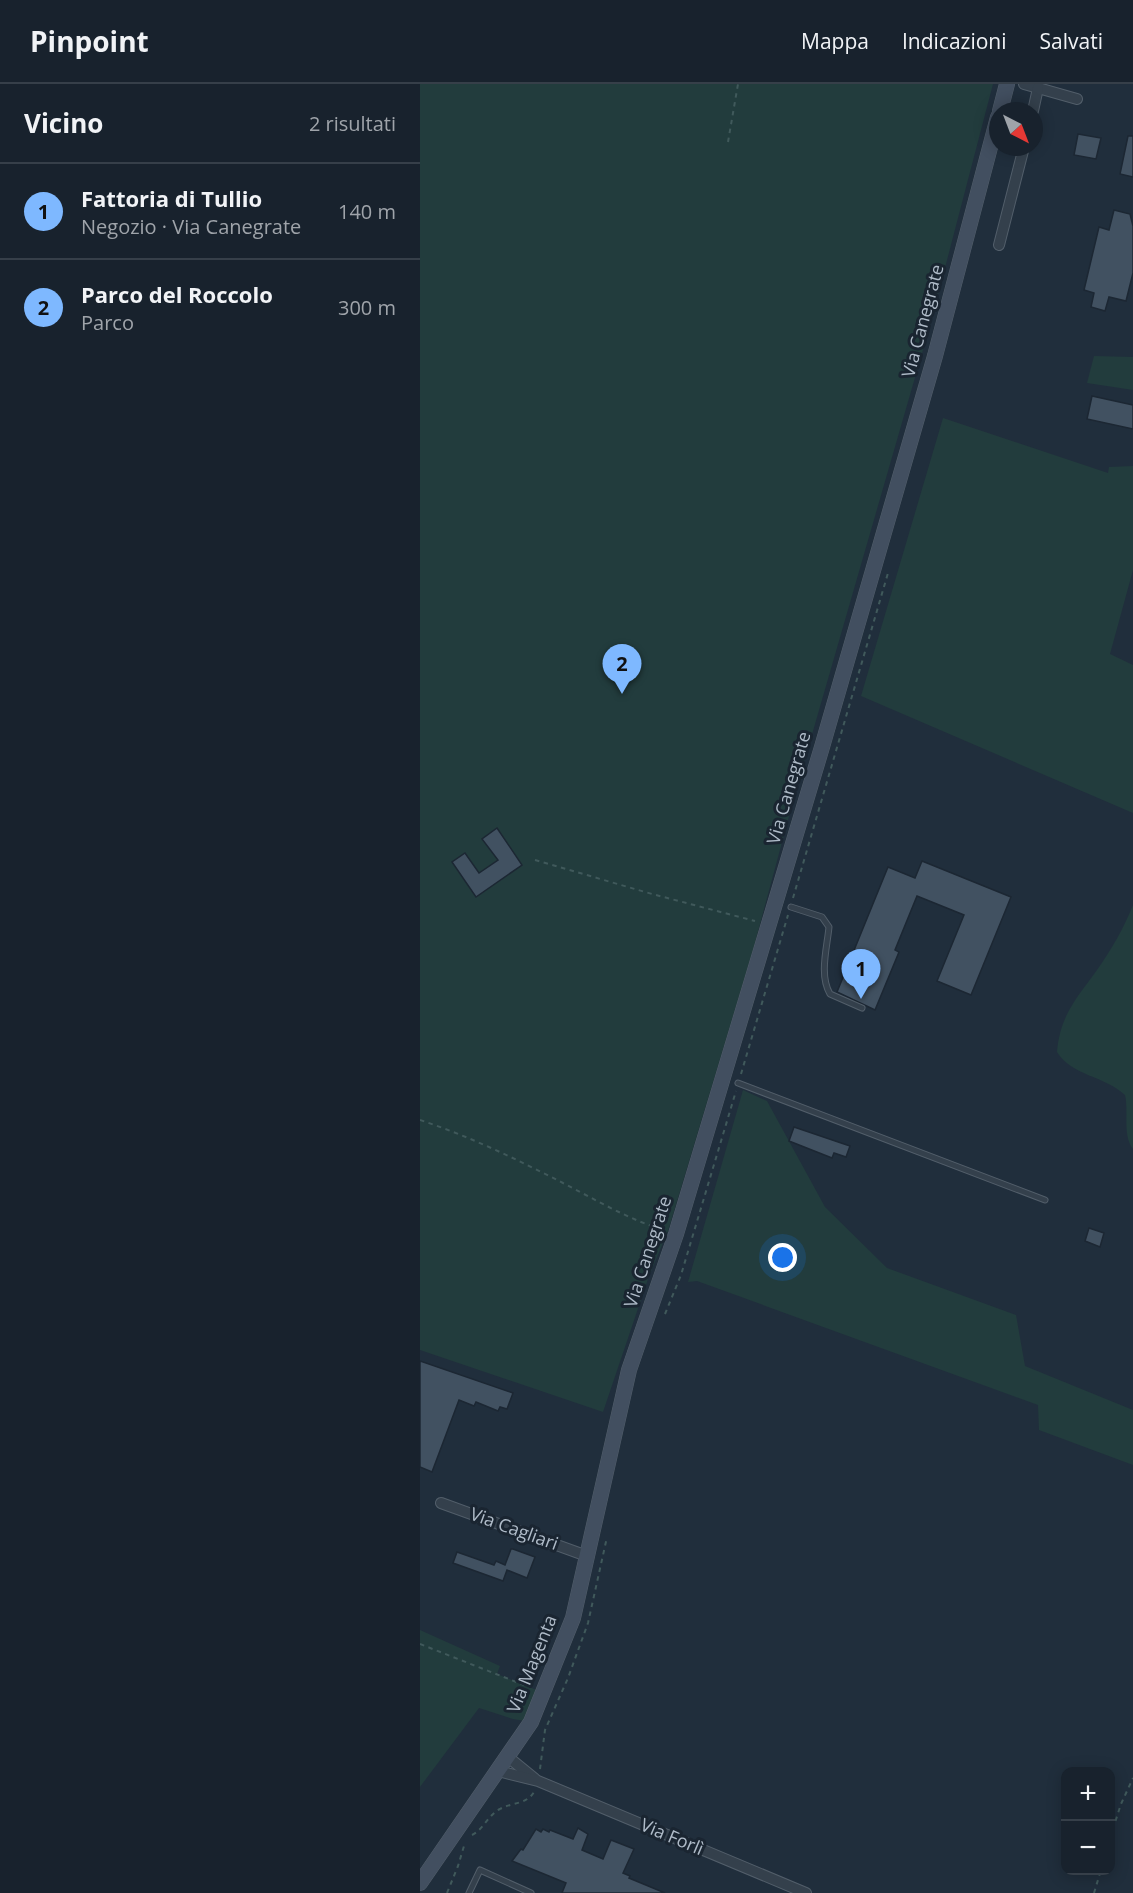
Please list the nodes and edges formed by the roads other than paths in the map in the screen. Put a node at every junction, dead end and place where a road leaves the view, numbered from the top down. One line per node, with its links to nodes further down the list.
1 (1007, 84): 5 (street)
2 (1024, 84): 3 (street)
3 (1038, 88): 4 (street); 6 (street)
4 (1077, 99)
5 (1002, 102)
6 (1035, 102)
7 (989, 151): 14 (street, Via Canegrate)
8 (1022, 156): 9 (street)
9 (999, 245)
10 (791, 907): 11 (lane)
11 (862, 1008)
12 (738, 1083): 13 (lane)
13 (1045, 1200)
14 (607, 1466): 16 (street, Via Magenta)
15 (441, 1503): 16 (street, Via Cagliari)
16 (587, 1556): 17 (street, Via Magenta)
17 (508, 1757): 18 (street, Via Magenta); 19 (street, Via Forlì)
18 (498, 1771): 19 (street, Via Forlì); 20 (street, Via Magenta)
19 (538, 1781): 23 (street, Via Forlì)
20 (420, 1883)
21 (469, 1893): 22 (lane)
22 (531, 1893)
23 (806, 1893)

